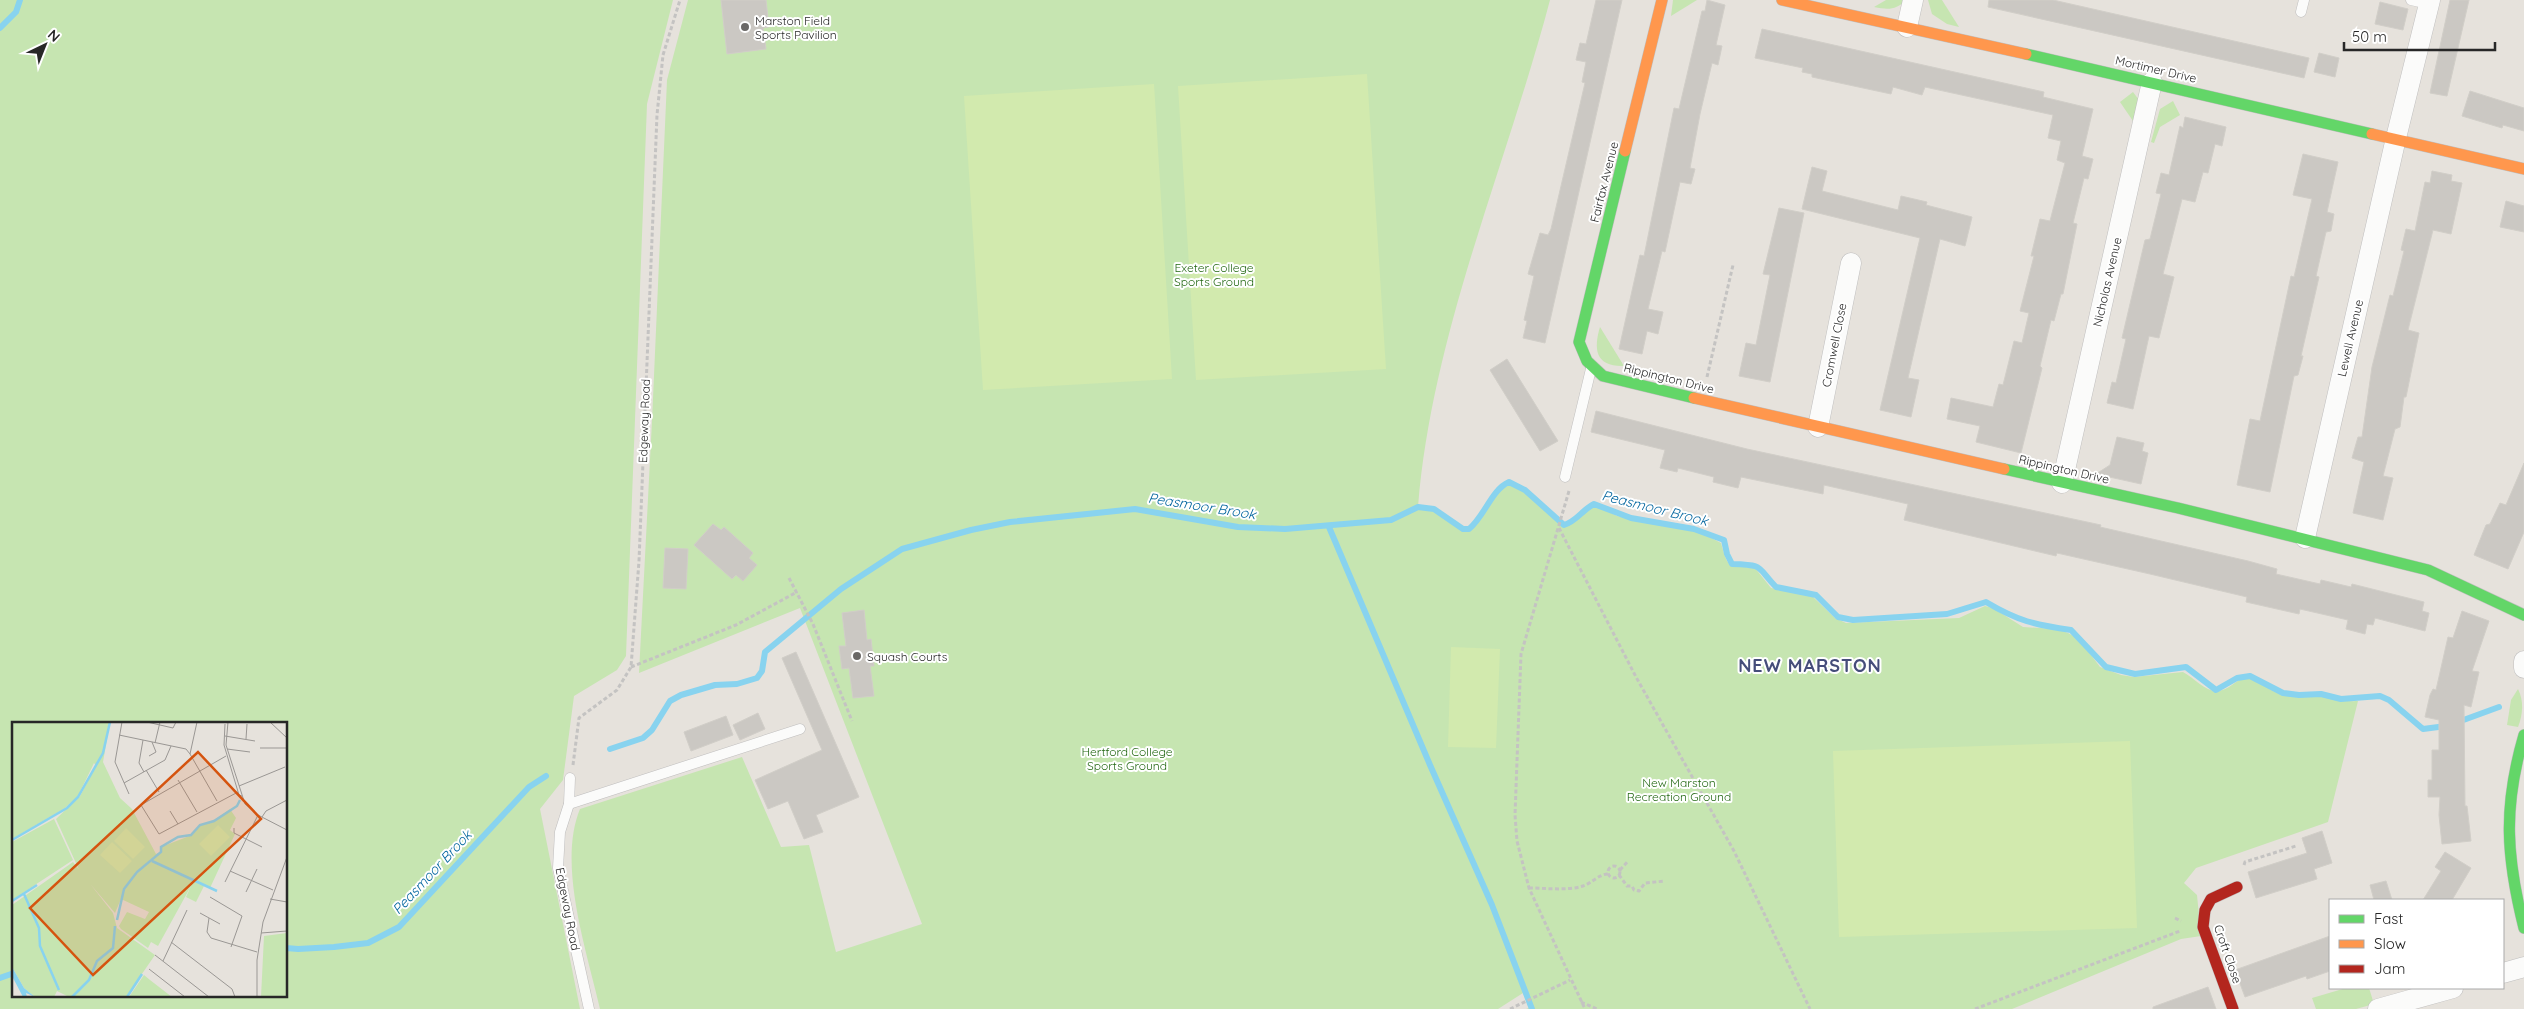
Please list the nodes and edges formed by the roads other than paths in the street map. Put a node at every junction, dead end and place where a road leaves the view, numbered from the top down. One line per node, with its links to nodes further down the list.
1 (1662, 0): 12 (street, Fairfax Avenue)
2 (1782, 0): 7 (street, Mortimer Drive)
3 (1913, 0): 7 (street)
4 (2304, 0): 6 (lane)
5 (2423, 2): 9 (street, Lewell Avenue)
6 (2301, 12)
7 (1908, 27): 8 (street, Mortimer Drive)
8 (2152, 82): 9 (street, Mortimer Drive); 15 (street, Nicholas Avenue)
9 (2396, 138): 10 (street, Mortimer Drive); 16 (street, Lewell Avenue)
10 (2524, 169)
11 (1851, 263): 13 (street, Cromwell Close)
12 (1591, 368): 13 (street, Rippington Drive); 14 (lane)
13 (1818, 428): 15 (street, Rippington Drive)
14 (1565, 476)
15 (2062, 483): 16 (street, Rippington Drive)
16 (2305, 538): 17 (street, Rippington Drive)
17 (2524, 615)
18 (2524, 661): 19 (street)
19 (2524, 668)
20 (800, 729): 24 (lane)
21 (2524, 735): 22 (street)
22 (2520, 758): 26 (street)
23 (570, 778): 24 (lane, Edgeway Road)
24 (568, 804): 30 (lane, Edgeway Road)
25 (2237, 887): 31 (street, Croft Close)
26 (2524, 928)
27 (2524, 967): 28 (street)
28 (2504, 973)
29 (2449, 989): 32 (street)
30 (589, 1009)
31 (2233, 1009)
32 (2378, 1009)

